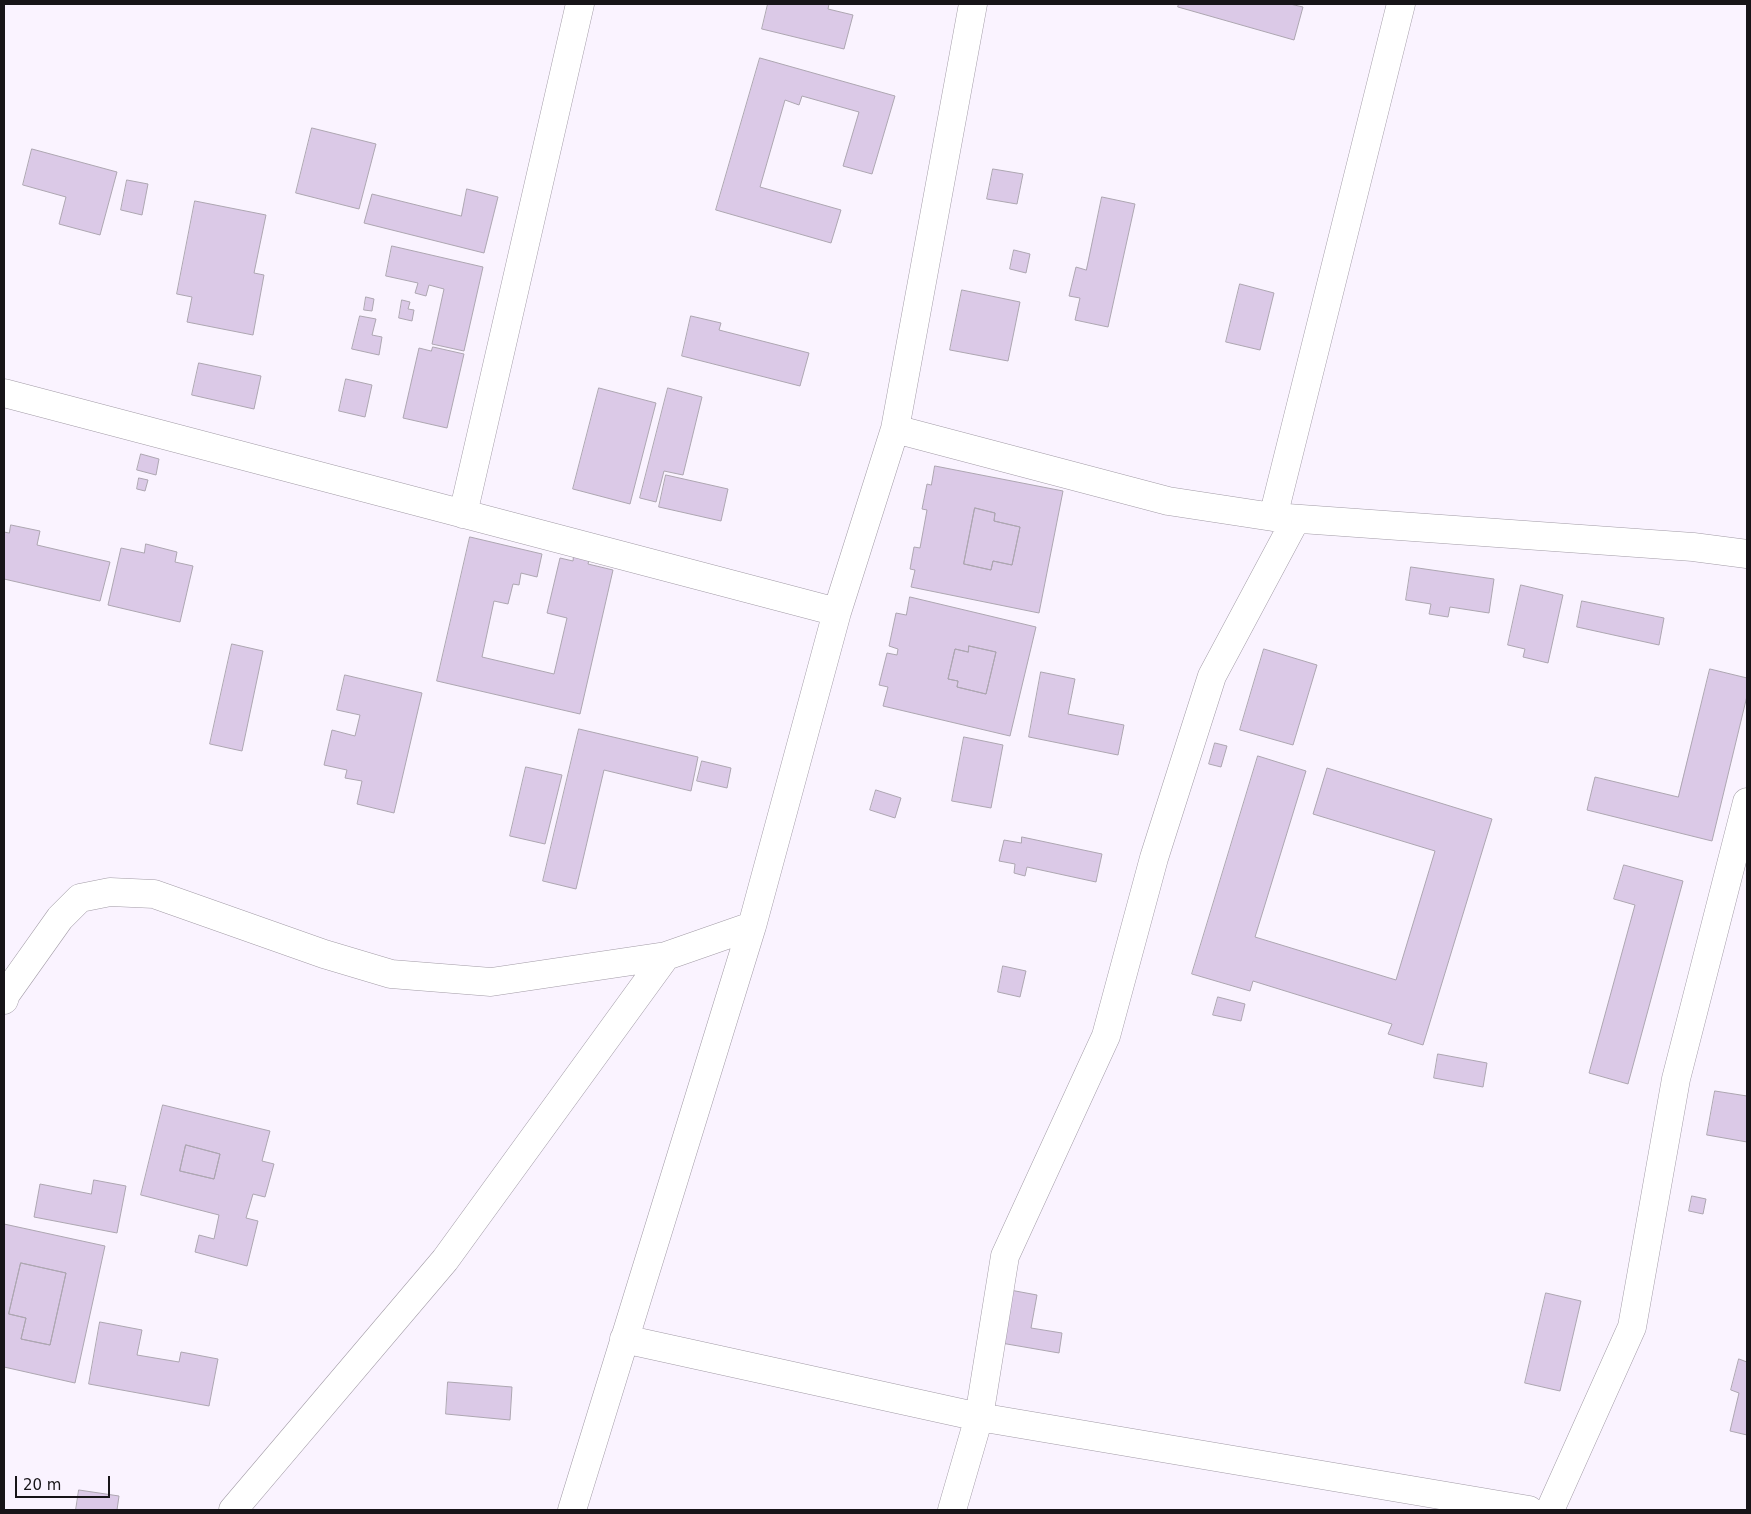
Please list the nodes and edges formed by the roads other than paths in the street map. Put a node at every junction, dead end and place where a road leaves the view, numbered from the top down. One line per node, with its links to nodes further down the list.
1 (580, 4): 6 (street)
2 (973, 4): 5 (street)
3 (1402, 4): 7 (street)
4 (4, 393): 6 (street)
5 (895, 430): 7 (street); 9 (street)
6 (463, 514): 9 (street)
7 (1284, 518): 8 (street); 15 (street)
8 (1747, 554)
9 (837, 612): 11 (street)
10 (1747, 802): 20 (street)
11 (752, 926): 12 (street); 14 (street)
12 (666, 956): 13 (street); 16 (street)
13 (4, 1000)
14 (624, 1339): 15 (street); 17 (street)
15 (979, 1417): 18 (street); 19 (street)
16 (232, 1510)
17 (572, 1510)
18 (952, 1510)
19 (1529, 1510)
20 (1550, 1510)

